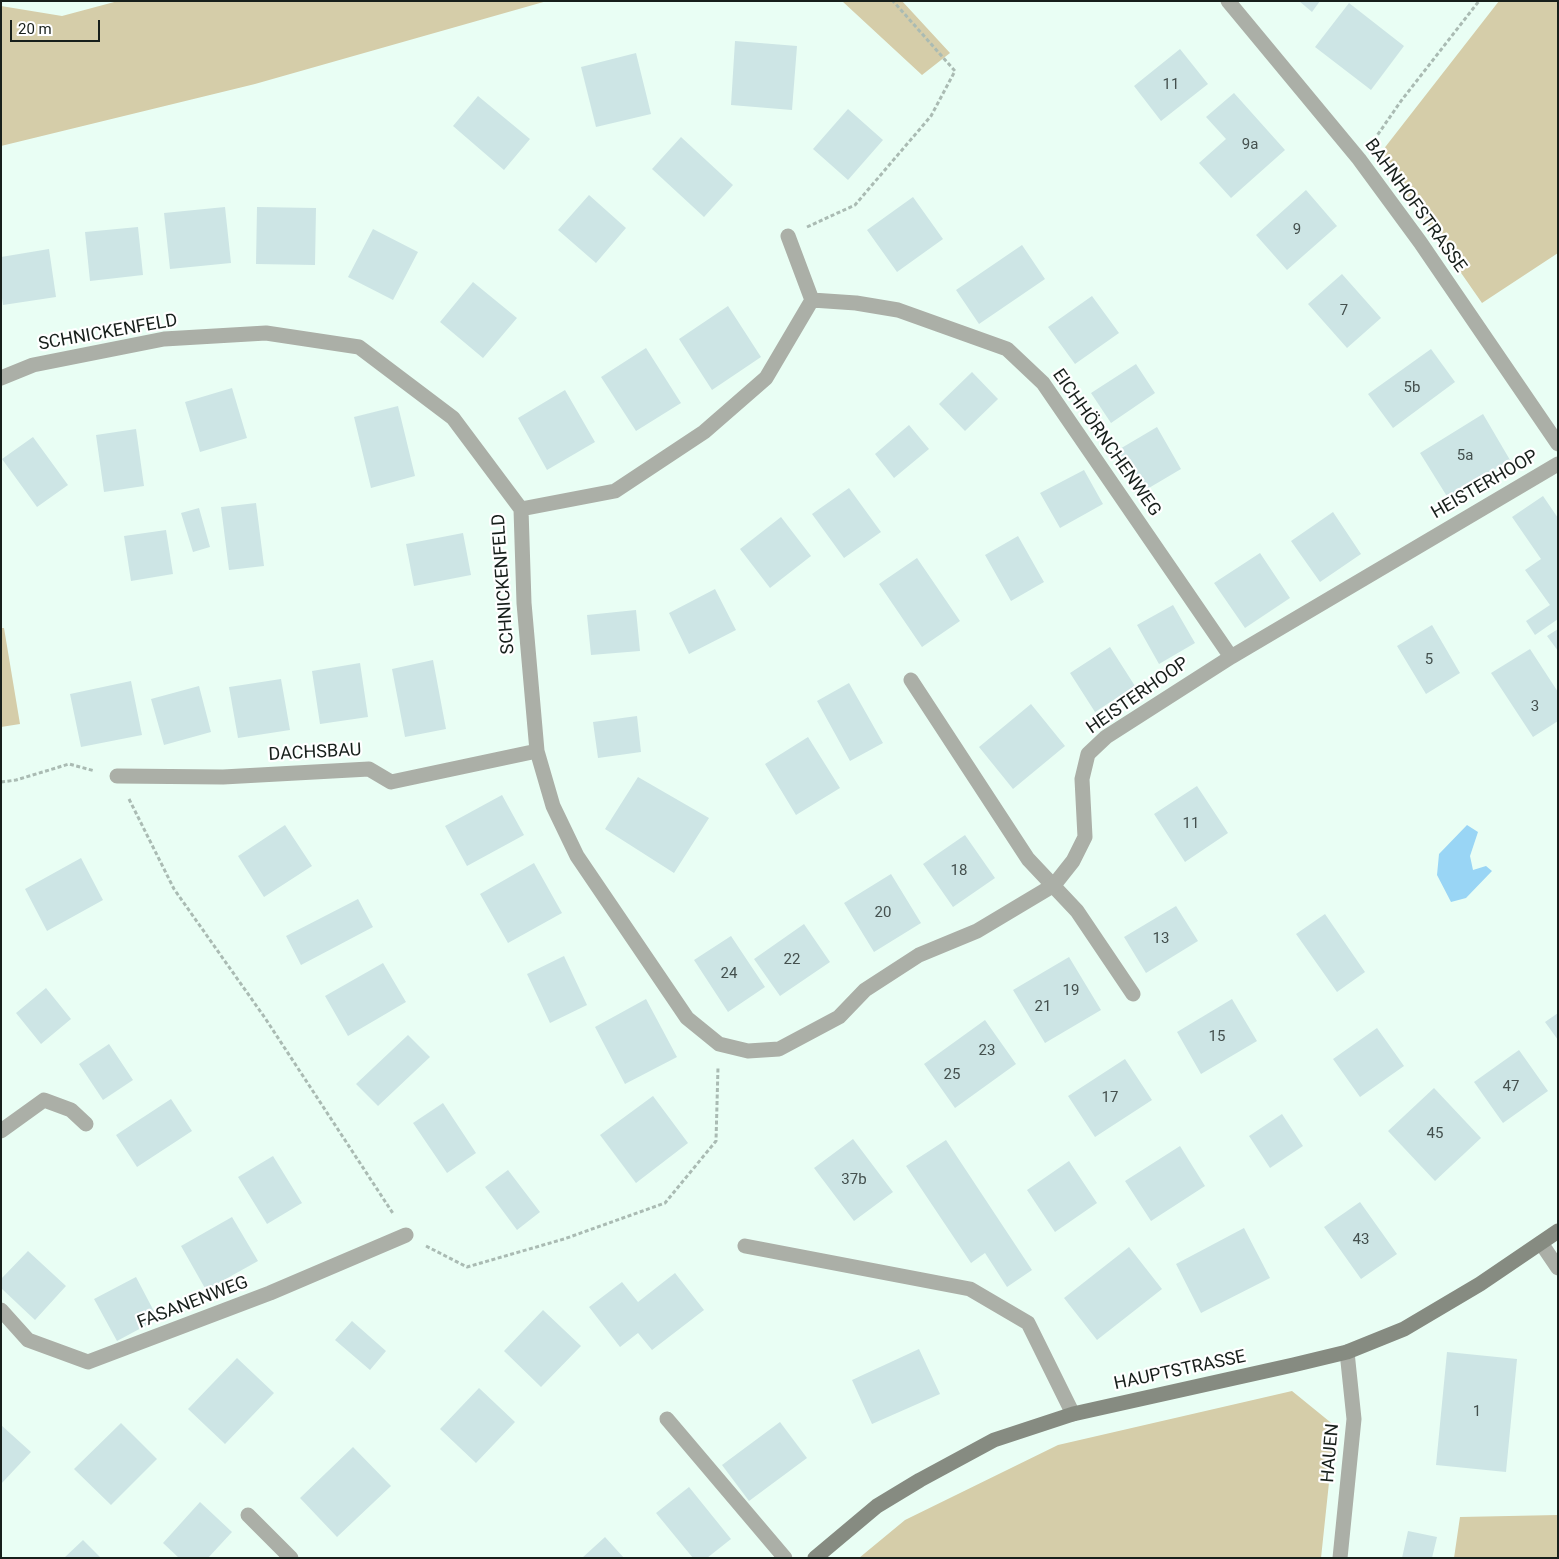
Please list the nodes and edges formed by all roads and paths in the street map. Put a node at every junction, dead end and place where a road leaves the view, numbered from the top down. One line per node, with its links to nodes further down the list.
1 (893, 1): 5 (path)
2 (1228, 1): 4 (street, BAHNHOFSTRASSE)
3 (1479, 1): 4 (path)
4 (1359, 159): 8 (street, BAHNHOFSTRASSE)
5 (788, 236): 6 (street)
6 (812, 300): 10 (street); 11 (street, EICHHÖRNCHENWEG)
7 (1, 378): 10 (street, SCHNICKENFELD)
8 (1558, 444)
9 (1558, 464): 11 (street, HEISTERHOOP)
10 (521, 509): 13 (street, SCHNICKENFELD)
11 (1231, 656): 16 (street, HEISTERHOOP)
12 (911, 680): 16 (street)
13 (537, 751): 14 (street, DACHSBAU); 18 (street, SCHNICKENFELD)
14 (117, 776): 15 (path); 22 (path)
15 (1, 782)
16 (1054, 885): 17 (street); 18 (street, HEISTERHOOP)
17 (1133, 994)
18 (719, 1044): 22 (path)
19 (86, 1124): 20 (street)
20 (1, 1131)
21 (1558, 1231): 23 (main road, HAUPTSTRASSE)
22 (406, 1235): 26 (street, FASANENWEG)
23 (1541, 1243): 25 (street); 27 (main road, HAUPTSTRASSE)
24 (745, 1246): 28 (street)
25 (1558, 1268)
26 (1, 1310)
27 (1347, 1352): 28 (main road, HAUPTSTRASSE); 34 (street, HAUEN)
28 (1073, 1414): 33 (main road, HAUPTSTRASSE)
29 (667, 1419): 32 (street)
30 (248, 1515): 31 (street)
31 (291, 1558)
32 (785, 1558)
33 (815, 1558)
34 (1340, 1558)

